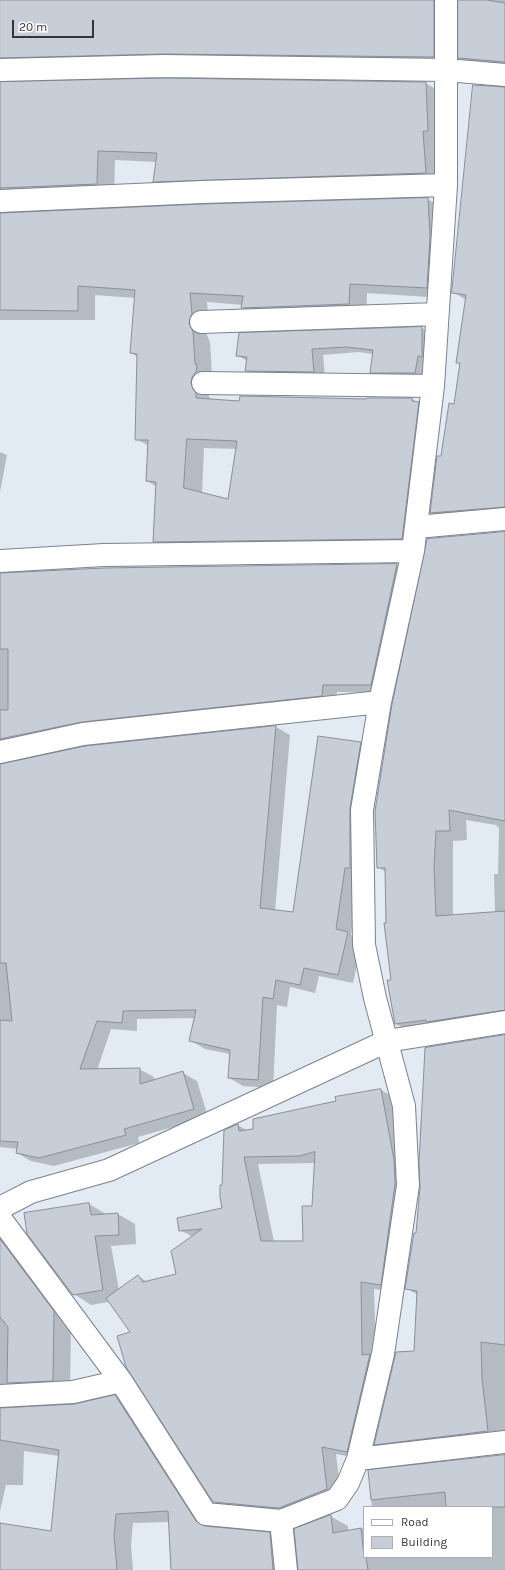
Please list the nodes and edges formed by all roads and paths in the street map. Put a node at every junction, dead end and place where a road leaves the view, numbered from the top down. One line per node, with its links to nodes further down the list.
1 (446, 0): 3 (street)
2 (0, 70): 3 (street)
3 (447, 70): 4 (street); 5 (street)
4 (505, 75)
5 (446, 185): 6 (street); 7 (street)
6 (0, 201)
7 (437, 314): 8 (street); 10 (street)
8 (201, 322)
9 (203, 383): 10 (street)
10 (433, 386): 12 (street)
11 (505, 519): 12 (street)
12 (417, 527): 13 (street)
13 (413, 551): 14 (street); 15 (street)
14 (0, 561)
15 (380, 702): 16 (street); 18 (street)
16 (0, 752)
17 (505, 1022): 18 (street)
18 (387, 1041): 19 (street); 24 (street)
19 (0, 1208)
20 (0, 1218): 21 (street)
21 (121, 1381): 22 (street); 25 (street)
22 (0, 1396)
23 (505, 1442): 24 (street)
24 (358, 1459): 25 (street)
25 (281, 1521): 26 (street)
26 (286, 1570)

